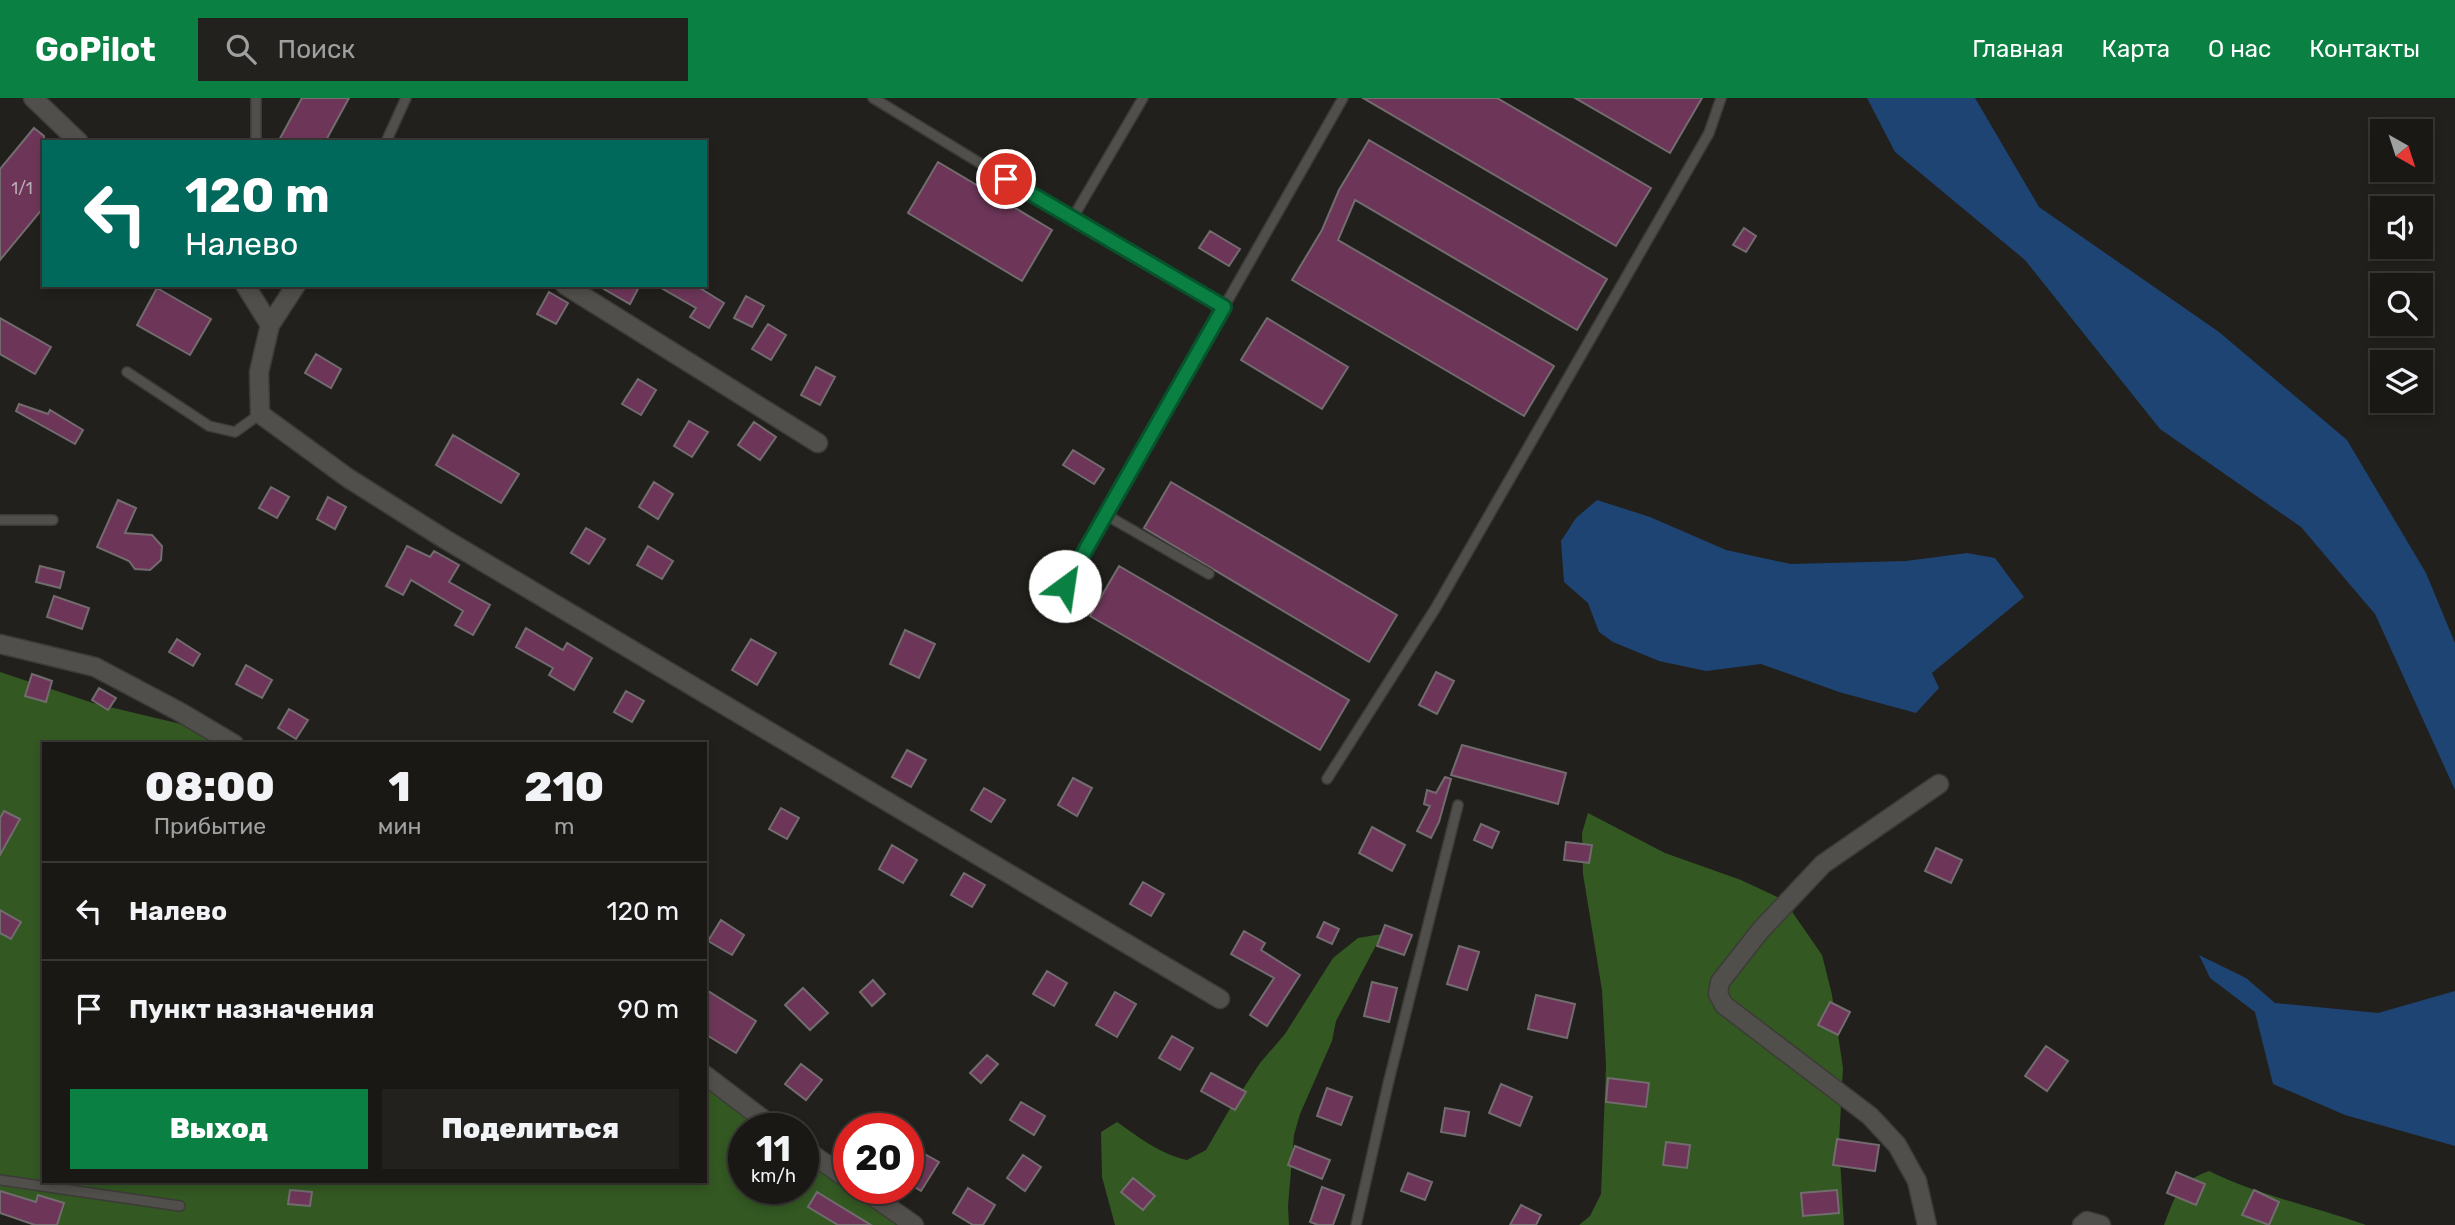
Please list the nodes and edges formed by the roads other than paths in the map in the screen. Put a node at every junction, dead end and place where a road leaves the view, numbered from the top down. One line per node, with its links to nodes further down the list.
1 (33, 98): 8 (street)
2 (257, 98): 9 (lane)
3 (406, 98): 10 (lane)
4 (873, 98): 11 (lane)
5 (1143, 98): 11 (lane)
6 (1343, 98): 15 (lane)
7 (1721, 98): 27 (lane)
8 (77, 140)
9 (256, 140)
10 (387, 140)
11 (1072, 219): 15 (lane)
12 (249, 287): 16 (street)
13 (295, 287): 16 (street)
14 (568, 287): 19 (street)
15 (1224, 307): 20 (lane)
16 (270, 325): 18 (street)
17 (127, 372): 18 (lane)
18 (260, 414): 30 (street)
19 (818, 443)
20 (1106, 515): 23 (lane); 24 (lane)
21 (0, 520): 22 (lane)
22 (53, 520)
23 (1209, 574)
24 (1065, 586)
25 (0, 644): 26 (street)
26 (231, 742)
27 (1327, 779)
28 (1939, 783): 38 (street)
29 (1458, 805): 37 (lane)
30 (1220, 999)
31 (707, 1077): 32 (street)
32 (755, 1113)
33 (0, 1180): 35 (lane)
34 (884, 1204): 36 (street)
35 (180, 1206)
36 (914, 1225)
37 (1356, 1225)
38 (1927, 1225)
39 (2082, 1225): 40 (street)
40 (2101, 1225)

